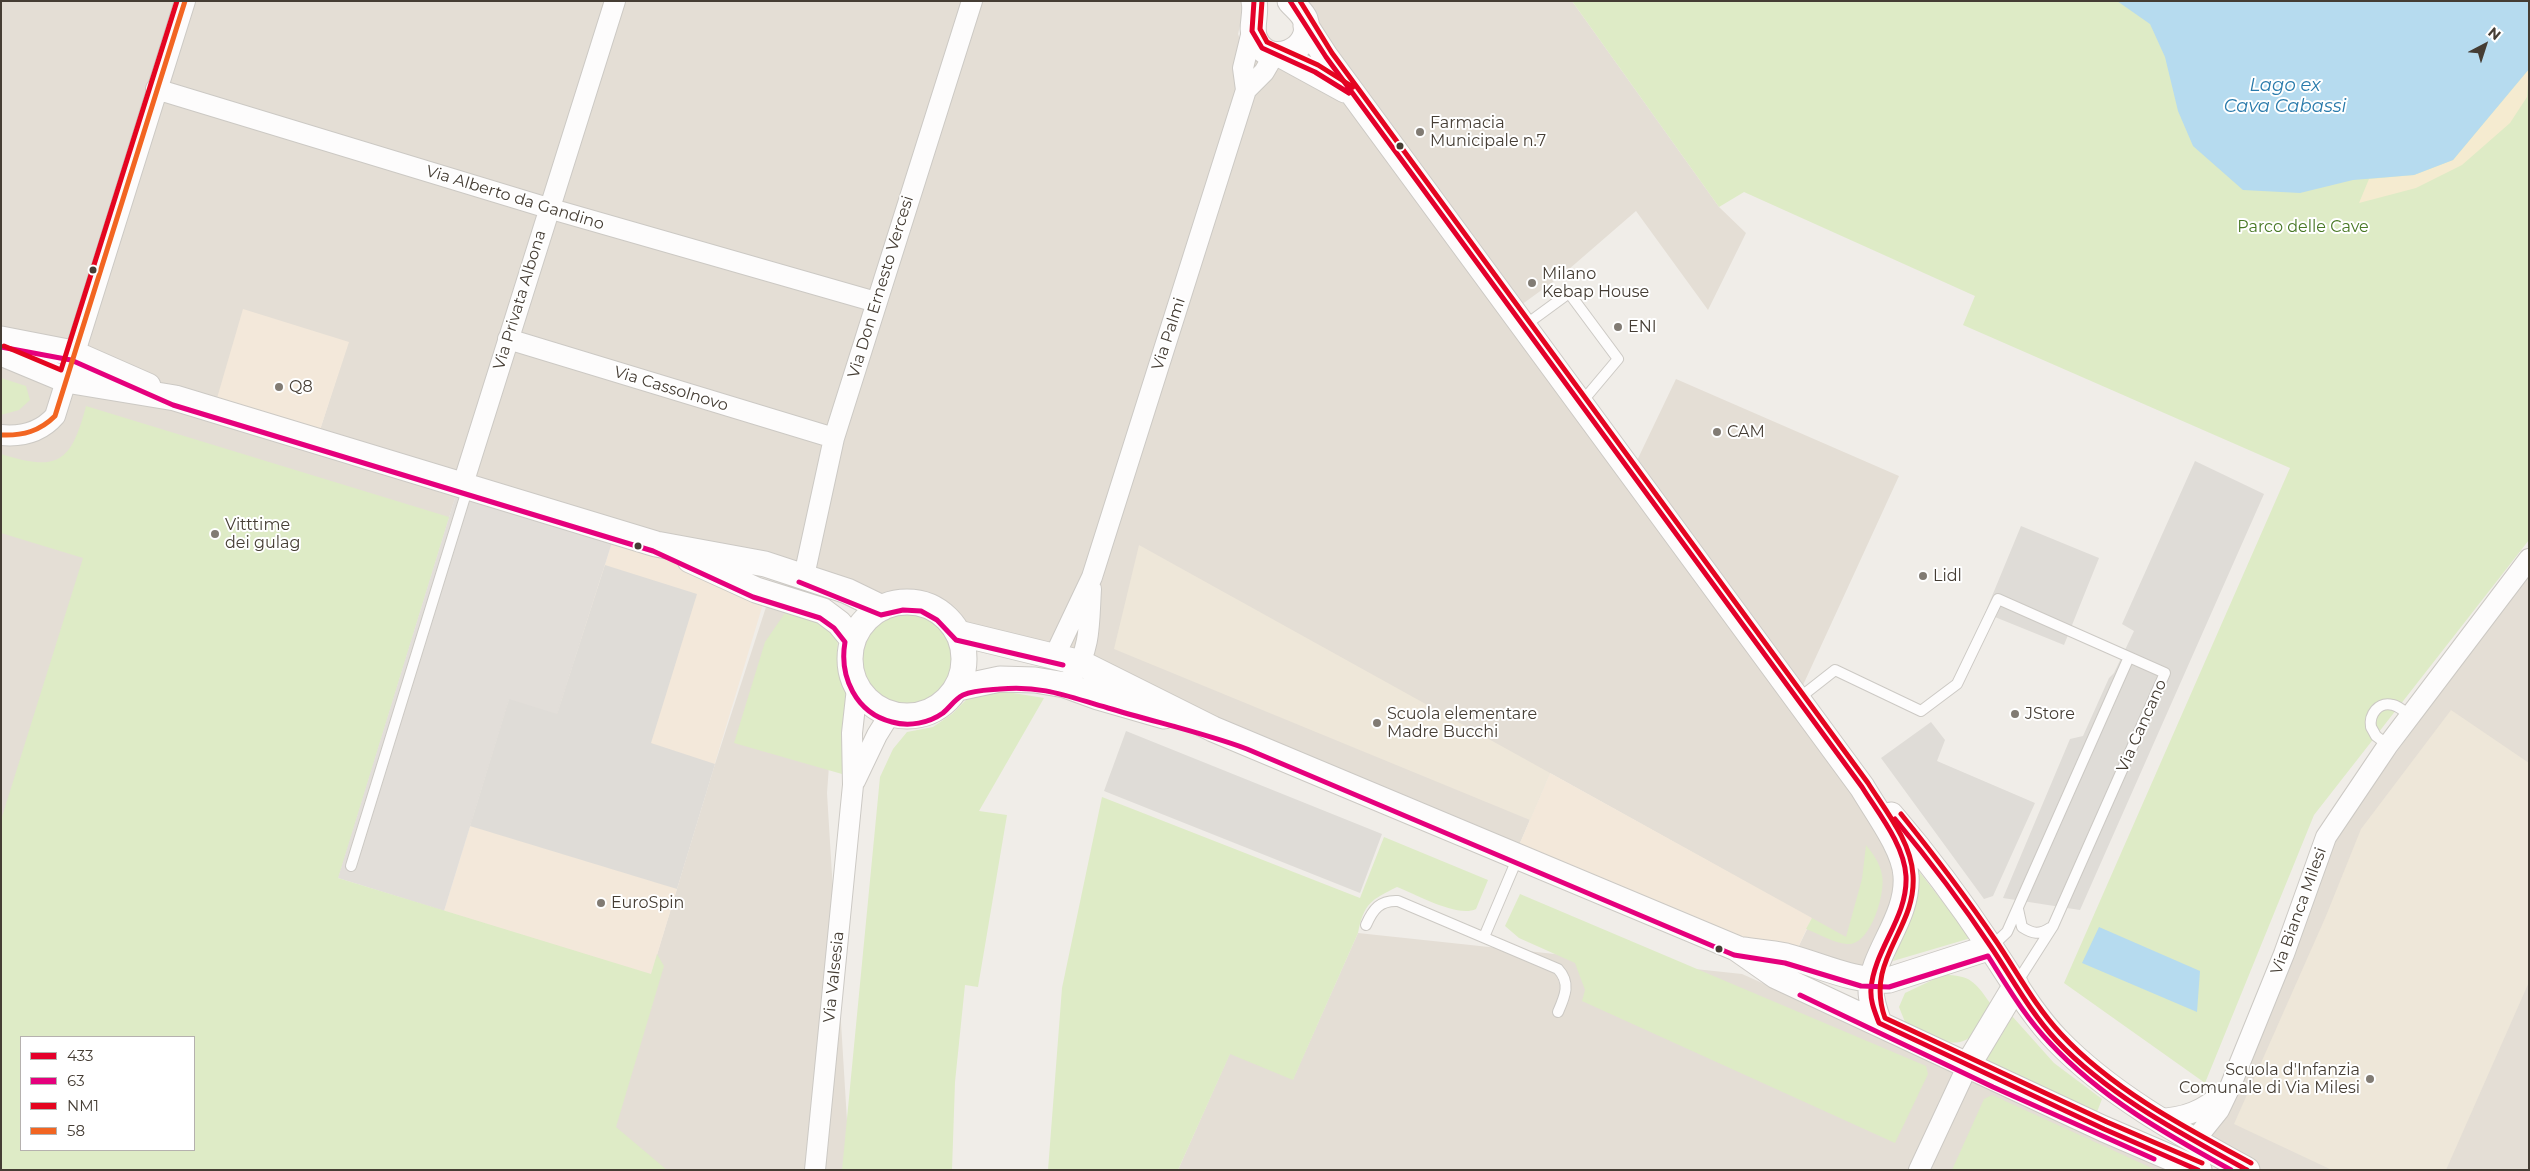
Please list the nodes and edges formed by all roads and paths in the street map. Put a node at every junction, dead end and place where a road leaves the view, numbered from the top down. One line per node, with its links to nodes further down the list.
1 (615, 1): 10 (street, Via Privata Albona)
2 (972, 1): 11 (street, Via Don Ernesto Vercesi)
3 (183, 2): 7 (street)
4 (1298, 12): 5 (street); 6 (street); 9 (street)
5 (1253, 17): 6 (street); 8 (street, Via Palmi)
6 (1278, 55): 8 (street, Via Palmi); 9 (street)
7 (156, 89): 10 (street, Via Alberto da Gandino); 16 (street)
8 (1246, 90): 26 (street, Via Palmi)
9 (1355, 97): 12 (street)
10 (548, 208): 11 (street, Via Alberto da Gandino); 14 (street, Via Privata Albona)
11 (876, 302): 21 (street, Via Don Ernesto Vercesi)
12 (1524, 326): 19 (street); 19 (lane)
13 (1, 339): 16 (street)
14 (508, 339): 21 (street, Via Cassolnovo); 22 (street, Via Privata Albona)
15 (1, 353): 17 (street)
16 (73, 353): 17 (street); 18 (street)
17 (66, 380): 18 (street); 20 (street)
18 (175, 398): 22 (street)
19 (1581, 404): 36 (street)
20 (1, 435)
21 (834, 438): 25 (street, Via Don Ernesto Vercesi)
22 (465, 485): 23 (street); 44 (lane)
23 (656, 544): 25 (street); 29 (street)
24 (2529, 559): 38 (street, Via Bianca Milesi)
25 (804, 576): 27 (street)
26 (1092, 578): 30 (street, Via Palmi); 32 (street, Via Palmi)
27 (882, 608): 28 (street); 29 (street)
28 (958, 633): 30 (street); 35 (street)
29 (853, 640): 34 (street)
30 (1056, 655): 32 (street)
31 (2129, 657): 36 (lane); 45 (lane); 47 (lane, Via Cancano)
32 (1081, 663): 33 (street, Via Palmi); 39 (street)
33 (1065, 685): 35 (street); 39 (street)
34 (858, 688): 37 (street); 41 (street, Via Valsesia)
35 (958, 688): 37 (street)
36 (1797, 699): 42 (street)
37 (890, 714): 41 (street, Via Valsesia)
38 (2410, 716): 40 (street, Via Bianca Milesi); 40 (lane)
39 (1213, 729): 43 (street)
40 (2388, 746): 56 (street, Via Bianca Milesi)
41 (853, 785): 60 (street, Via Valsesia)
42 (1862, 787): 49 (street); 51 (street)
43 (1519, 856): 48 (lane); 50 (street)
44 (351, 866)
45 (2017, 906): 47 (lane); 49 (lane)
46 (1366, 925): 48 (lane)
47 (2053, 926): 52 (lane, Via Cancano)
48 (1484, 937): 53 (lane)
49 (1991, 947): 51 (street); 52 (street)
50 (1736, 948): 51 (street); 54 (street)
51 (1872, 981): 54 (street)
52 (2016, 985): 55 (street); 57 (street)
53 (1558, 1012)
54 (1878, 1023): 55 (street)
55 (1968, 1066): 58 (street); 61 (street)
56 (2230, 1087): 57 (street, Via Bianca Milesi); 59 (street, Via Bianca Milesi)
57 (2158, 1119): 59 (street)
58 (2104, 1129): 59 (street); 62 (street)
59 (2194, 1141): 63 (street)
60 (815, 1170)
61 (1919, 1170)
62 (2199, 1170)
63 (2247, 1170)

